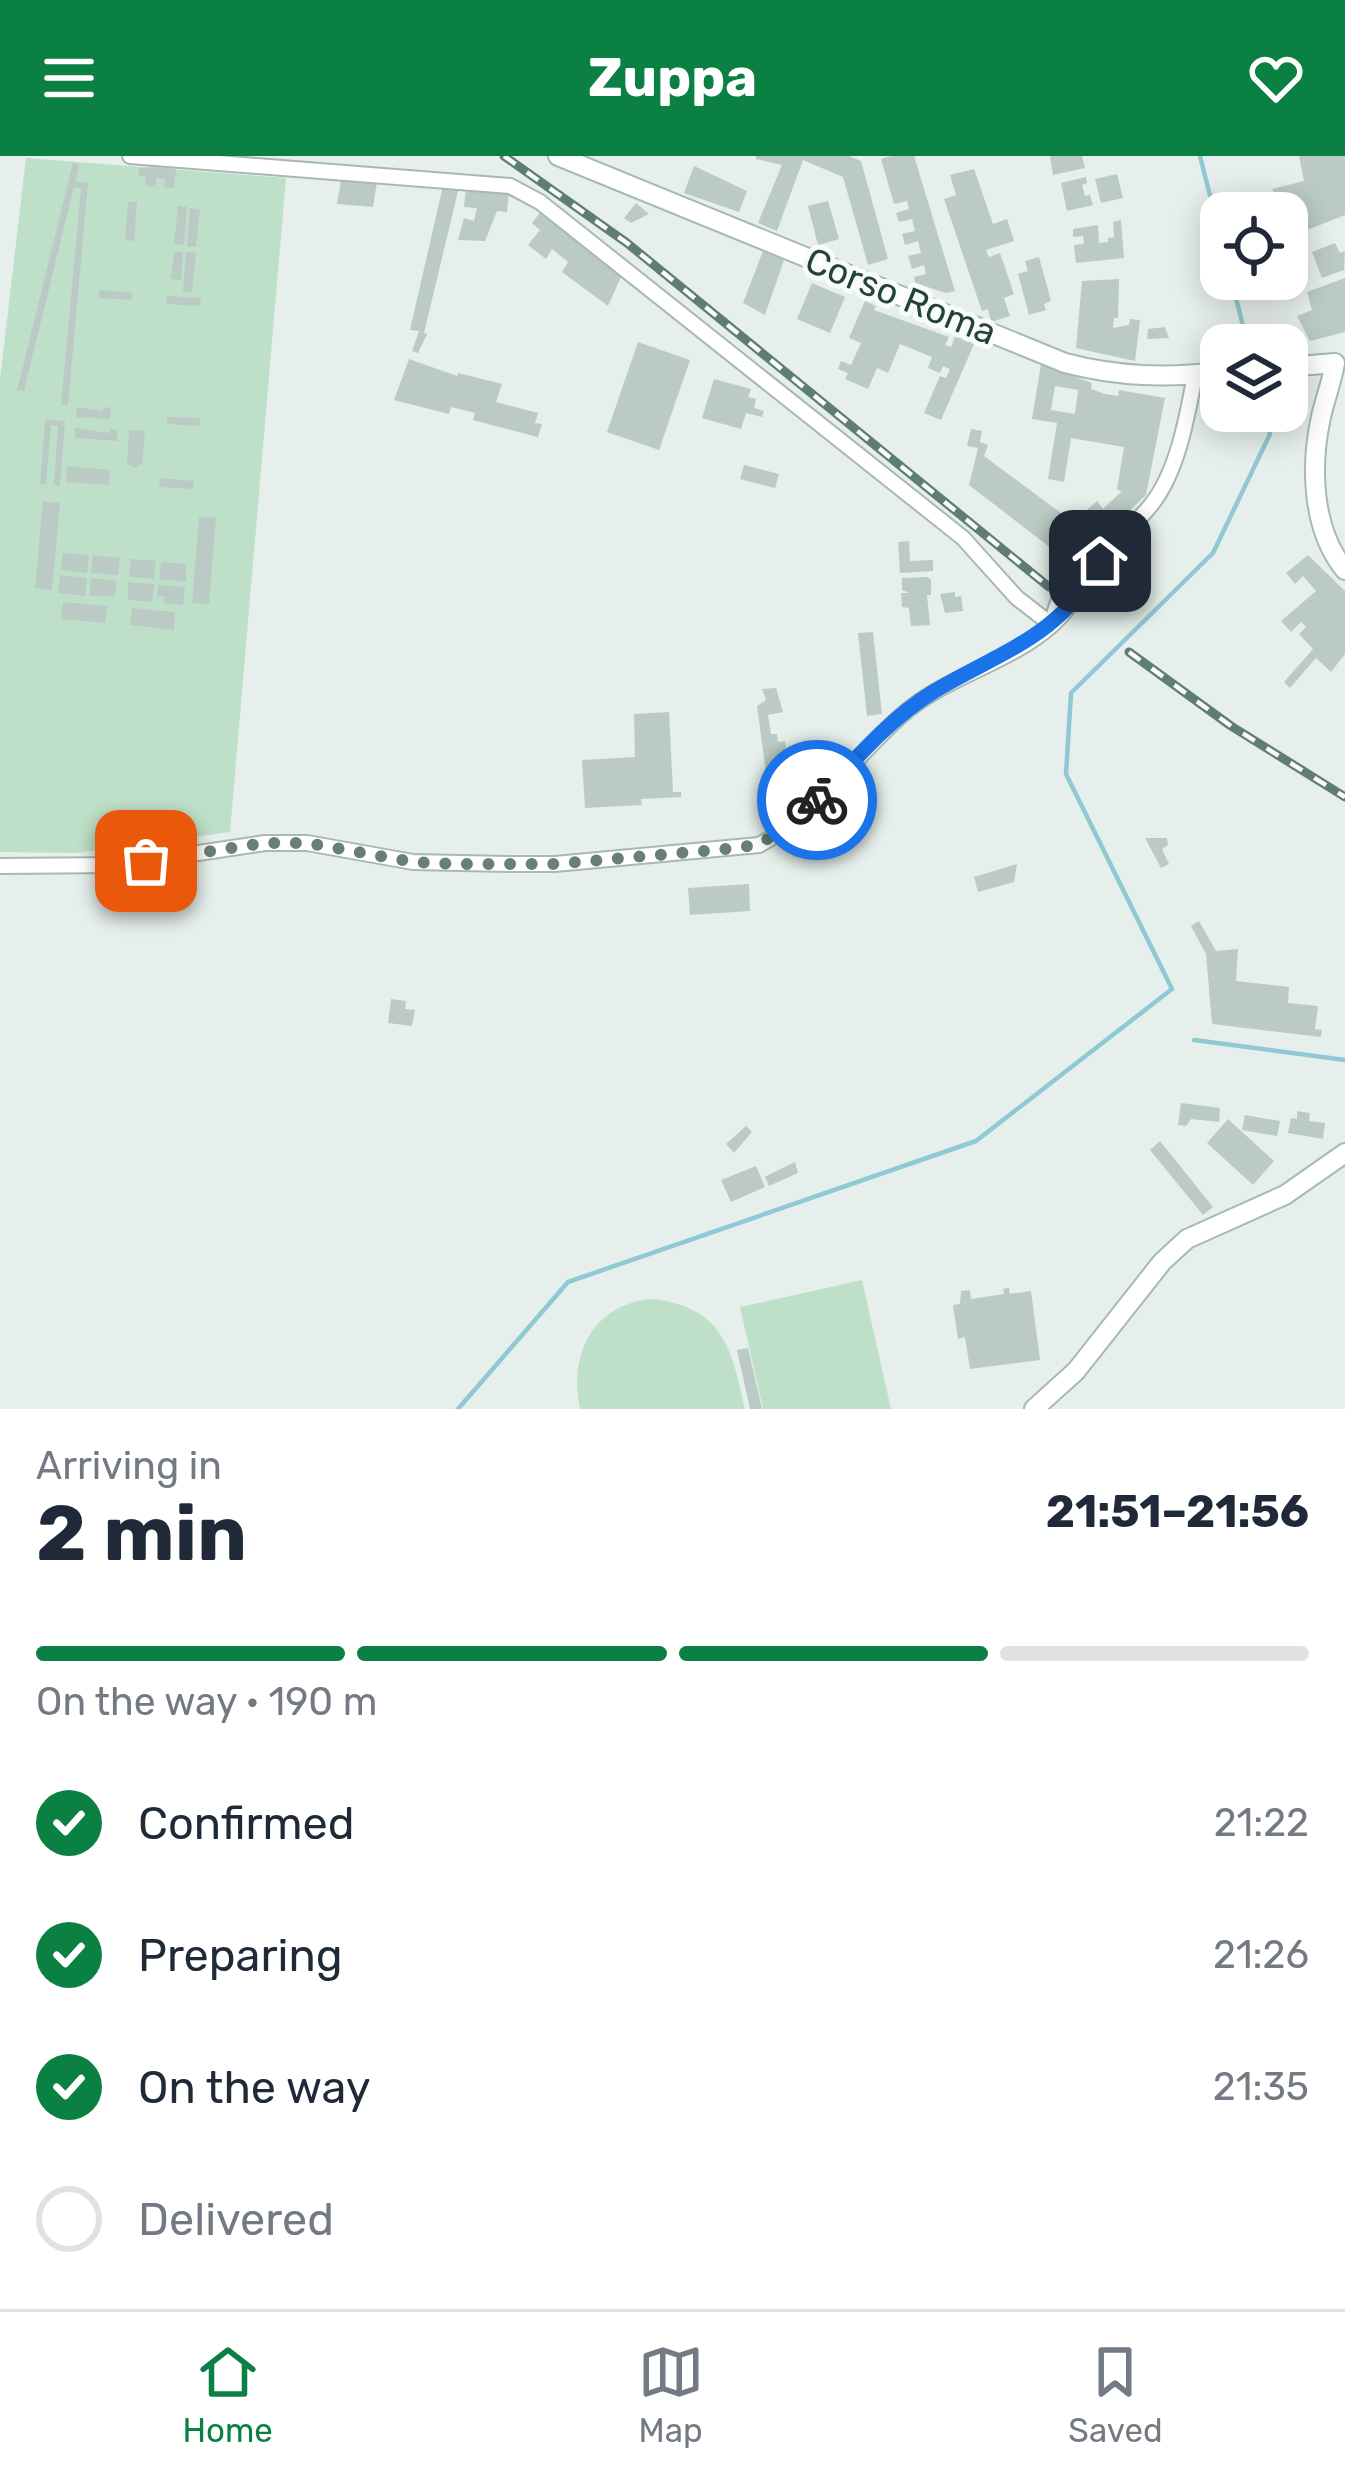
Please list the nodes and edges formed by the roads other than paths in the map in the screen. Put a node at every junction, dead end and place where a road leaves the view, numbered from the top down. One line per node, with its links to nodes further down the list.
1 (130, 156): 8 (street)
2 (558, 156): 6 (main road, Corso Roma)
3 (1340, 362): 4 (main road); 7 (main road)
4 (1308, 365)
5 (1200, 374): 6 (main road, Corso Roma)
6 (1195, 375): 8 (street)
7 (1345, 570)
8 (1052, 626): 9 (street)
9 (0, 866)
10 (1345, 1153): 11 (main road)
11 (1034, 1409)

